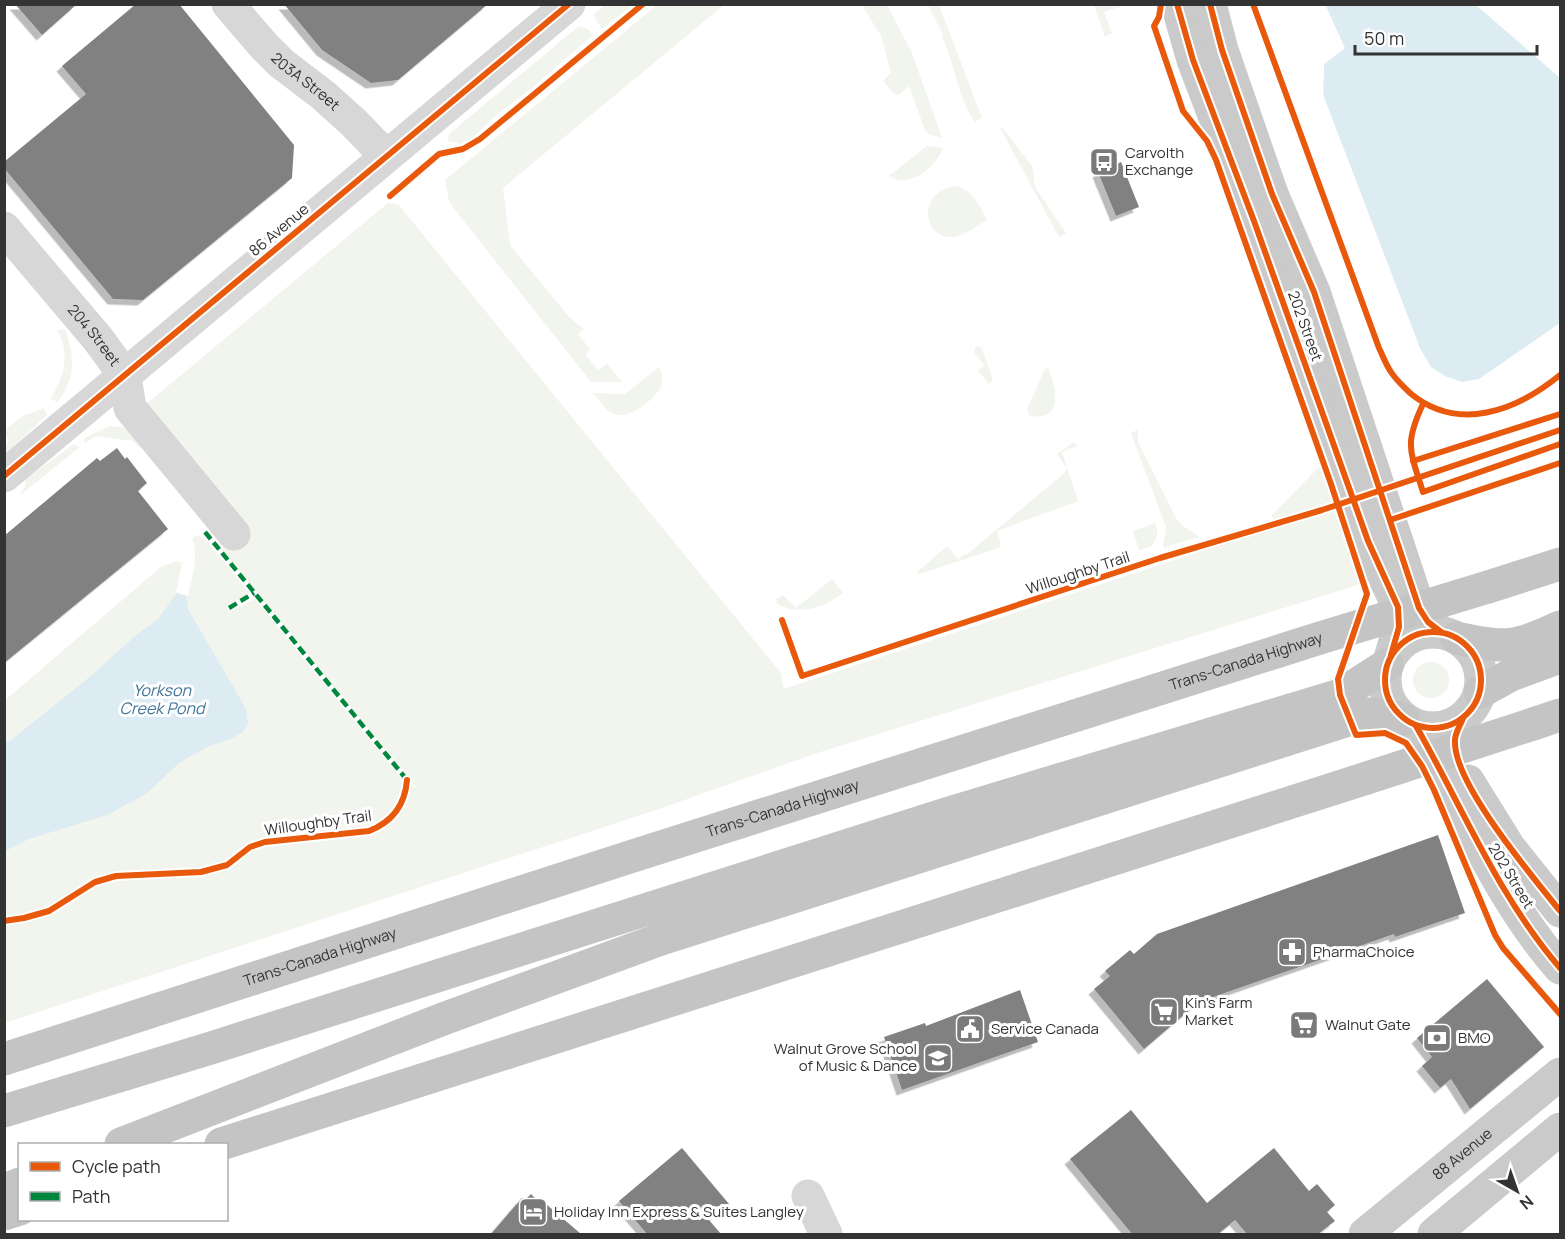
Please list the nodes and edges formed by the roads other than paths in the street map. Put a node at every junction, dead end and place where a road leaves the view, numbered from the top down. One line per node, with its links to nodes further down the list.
1 (228, 4): 5 (street, 203A Street)
2 (569, 4): 5 (street, 86 Avenue)
3 (1177, 4): 14 (main road, 202 Street)
4 (1210, 4): 12 (main road, 202 Street)
5 (386, 156): 7 (street, 86 Avenue)
6 (4, 228): 7 (street, 204 Street)
7 (125, 376): 8 (street, 86 Avenue); 9 (street, 204 Street)
8 (4, 476)
9 (234, 534)
10 (1560, 564): 20 (highway, Trans-Canada Highway, bridge)
11 (1560, 627): 12 (highway)
12 (1449, 635): 14 (main road); 15 (main road)
13 (1560, 657): 15 (highway)
14 (1389, 660): 17 (main road); 22 (highway)
15 (1472, 705): 17 (main road); 18 (main road, 202 Street)
16 (1548, 719): 25 (highway, bridge)
17 (1409, 723): 19 (main road, 202 Street); 24 (highway)
18 (1560, 911)
19 (1560, 968)
20 (4, 1059)
21 (1560, 1074): 28 (main road, 88 Avenue)
22 (4, 1112)
23 (1560, 1129): 29 (main road)
24 (124, 1143)
25 (224, 1143)
26 (808, 1196): 27 (street)
27 (826, 1234)
28 (1365, 1234)
29 (1434, 1234)

